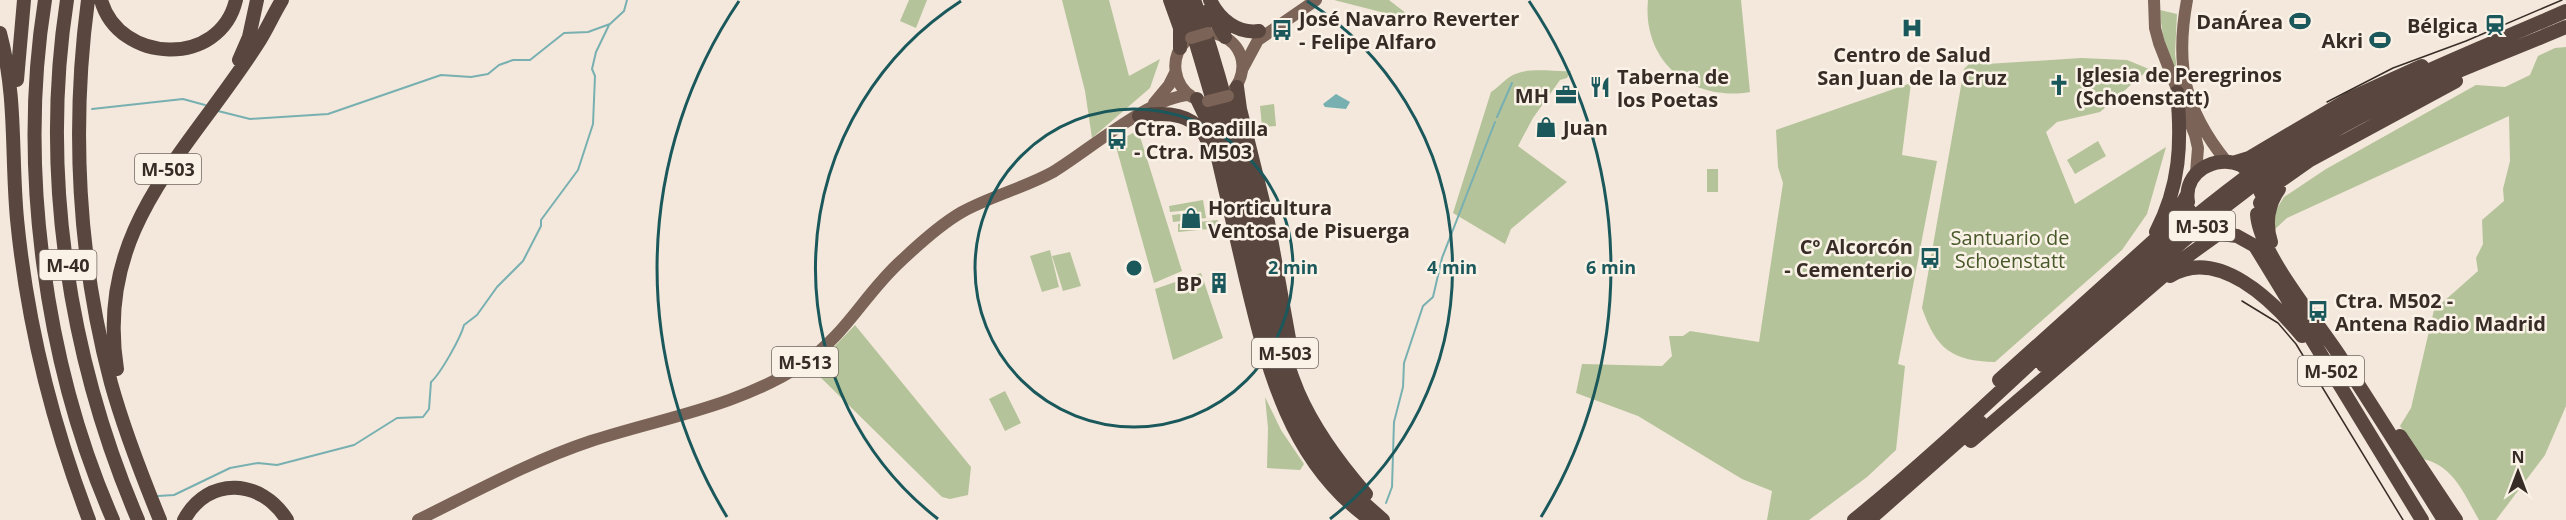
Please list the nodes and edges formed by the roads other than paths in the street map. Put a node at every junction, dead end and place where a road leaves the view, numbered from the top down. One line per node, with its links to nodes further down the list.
1 (24, 0): 30 (highway)
2 (45, 0): 48 (highway, M-40)
3 (67, 0): 49 (highway, M-40)
4 (88, 0): 44 (highway)
5 (101, 0): 6 (highway)
6 (236, 0)
7 (257, 0): 25 (highway, M-503)
8 (282, 0): 25 (highway, M-503)
9 (1170, 0): 22 (highway)
10 (1183, 0): 55 (highway, M-503)
11 (1194, 0): 43 (highway, M-503)
12 (1207, 0): 19 (highway); 21 (highway)
13 (1306, 0): 19 (main road)
14 (1316, 0): 23 (main road)
15 (2154, 0): 27 (main road)
16 (2187, 0): 31 (main road)
17 (2565, 11): 31 (highway, M-503); 45 (highway, M-503)
18 (2563, 28): 32 (highway, M-503); 46 (highway, M-503)
19 (1259, 31): 21 (main road)
20 (0, 33): 30 (highway)
21 (1228, 38): 22 (main road, bridge); 23 (main road)
22 (1180, 48): 24 (main road)
23 (1244, 68): 26 (main road)
24 (1175, 73): 28 (main road); 29 (main road, M-513)
25 (227, 86): 44 (highway, M-503)
26 (1233, 91): 28 (main road, bridge); 43 (highway)
27 (2177, 92): 33 (main road); 38 (highway, M-503)
28 (1198, 99): 29 (main road, M-513); 37 (highway)
29 (1142, 113): 37 (highway); 53 (main road, M-513)
30 (14, 127): 47 (highway)
31 (2234, 163): 33 (highway); 35 (highway, M-502, bridge)
32 (2302, 166): 35 (highway, M-503); 39 (highway, M-503)
33 (2196, 173): 34 (highway, M-502)
34 (2187, 195): 36 (highway, M-502, bridge); 38 (highway, M-503)
35 (2259, 203): 36 (highway); 39 (highway, M-502)
36 (2220, 233): 40 (highway, M-503); 42 (highway, M-502)
37 (1237, 242): 54 (highway)
38 (2132, 258): 45 (highway, M-503)
39 (2288, 280): 41 (highway, M-502)
40 (2152, 286): 42 (highway, M-502); 46 (highway, M-503)
41 (2341, 357): 60 (highway, M-502); 61 (highway, M-502)
42 (2364, 427): 59 (highway, M-502)
43 (1321, 434): 56 (highway, M-503)
44 (136, 456): 50 (highway)
45 (1911, 471): 57 (highway, M-503)
46 (1895, 498): 58 (highway, M-503)
47 (89, 520)
48 (113, 520)
49 (138, 520)
50 (160, 520)
51 (184, 520): 52 (highway)
52 (287, 520)
53 (418, 520)
54 (1371, 520)
55 (1383, 520)
56 (1395, 520)
57 (1854, 520)
58 (1869, 520)
59 (2422, 520)
60 (2444, 520)
61 (2456, 520)

